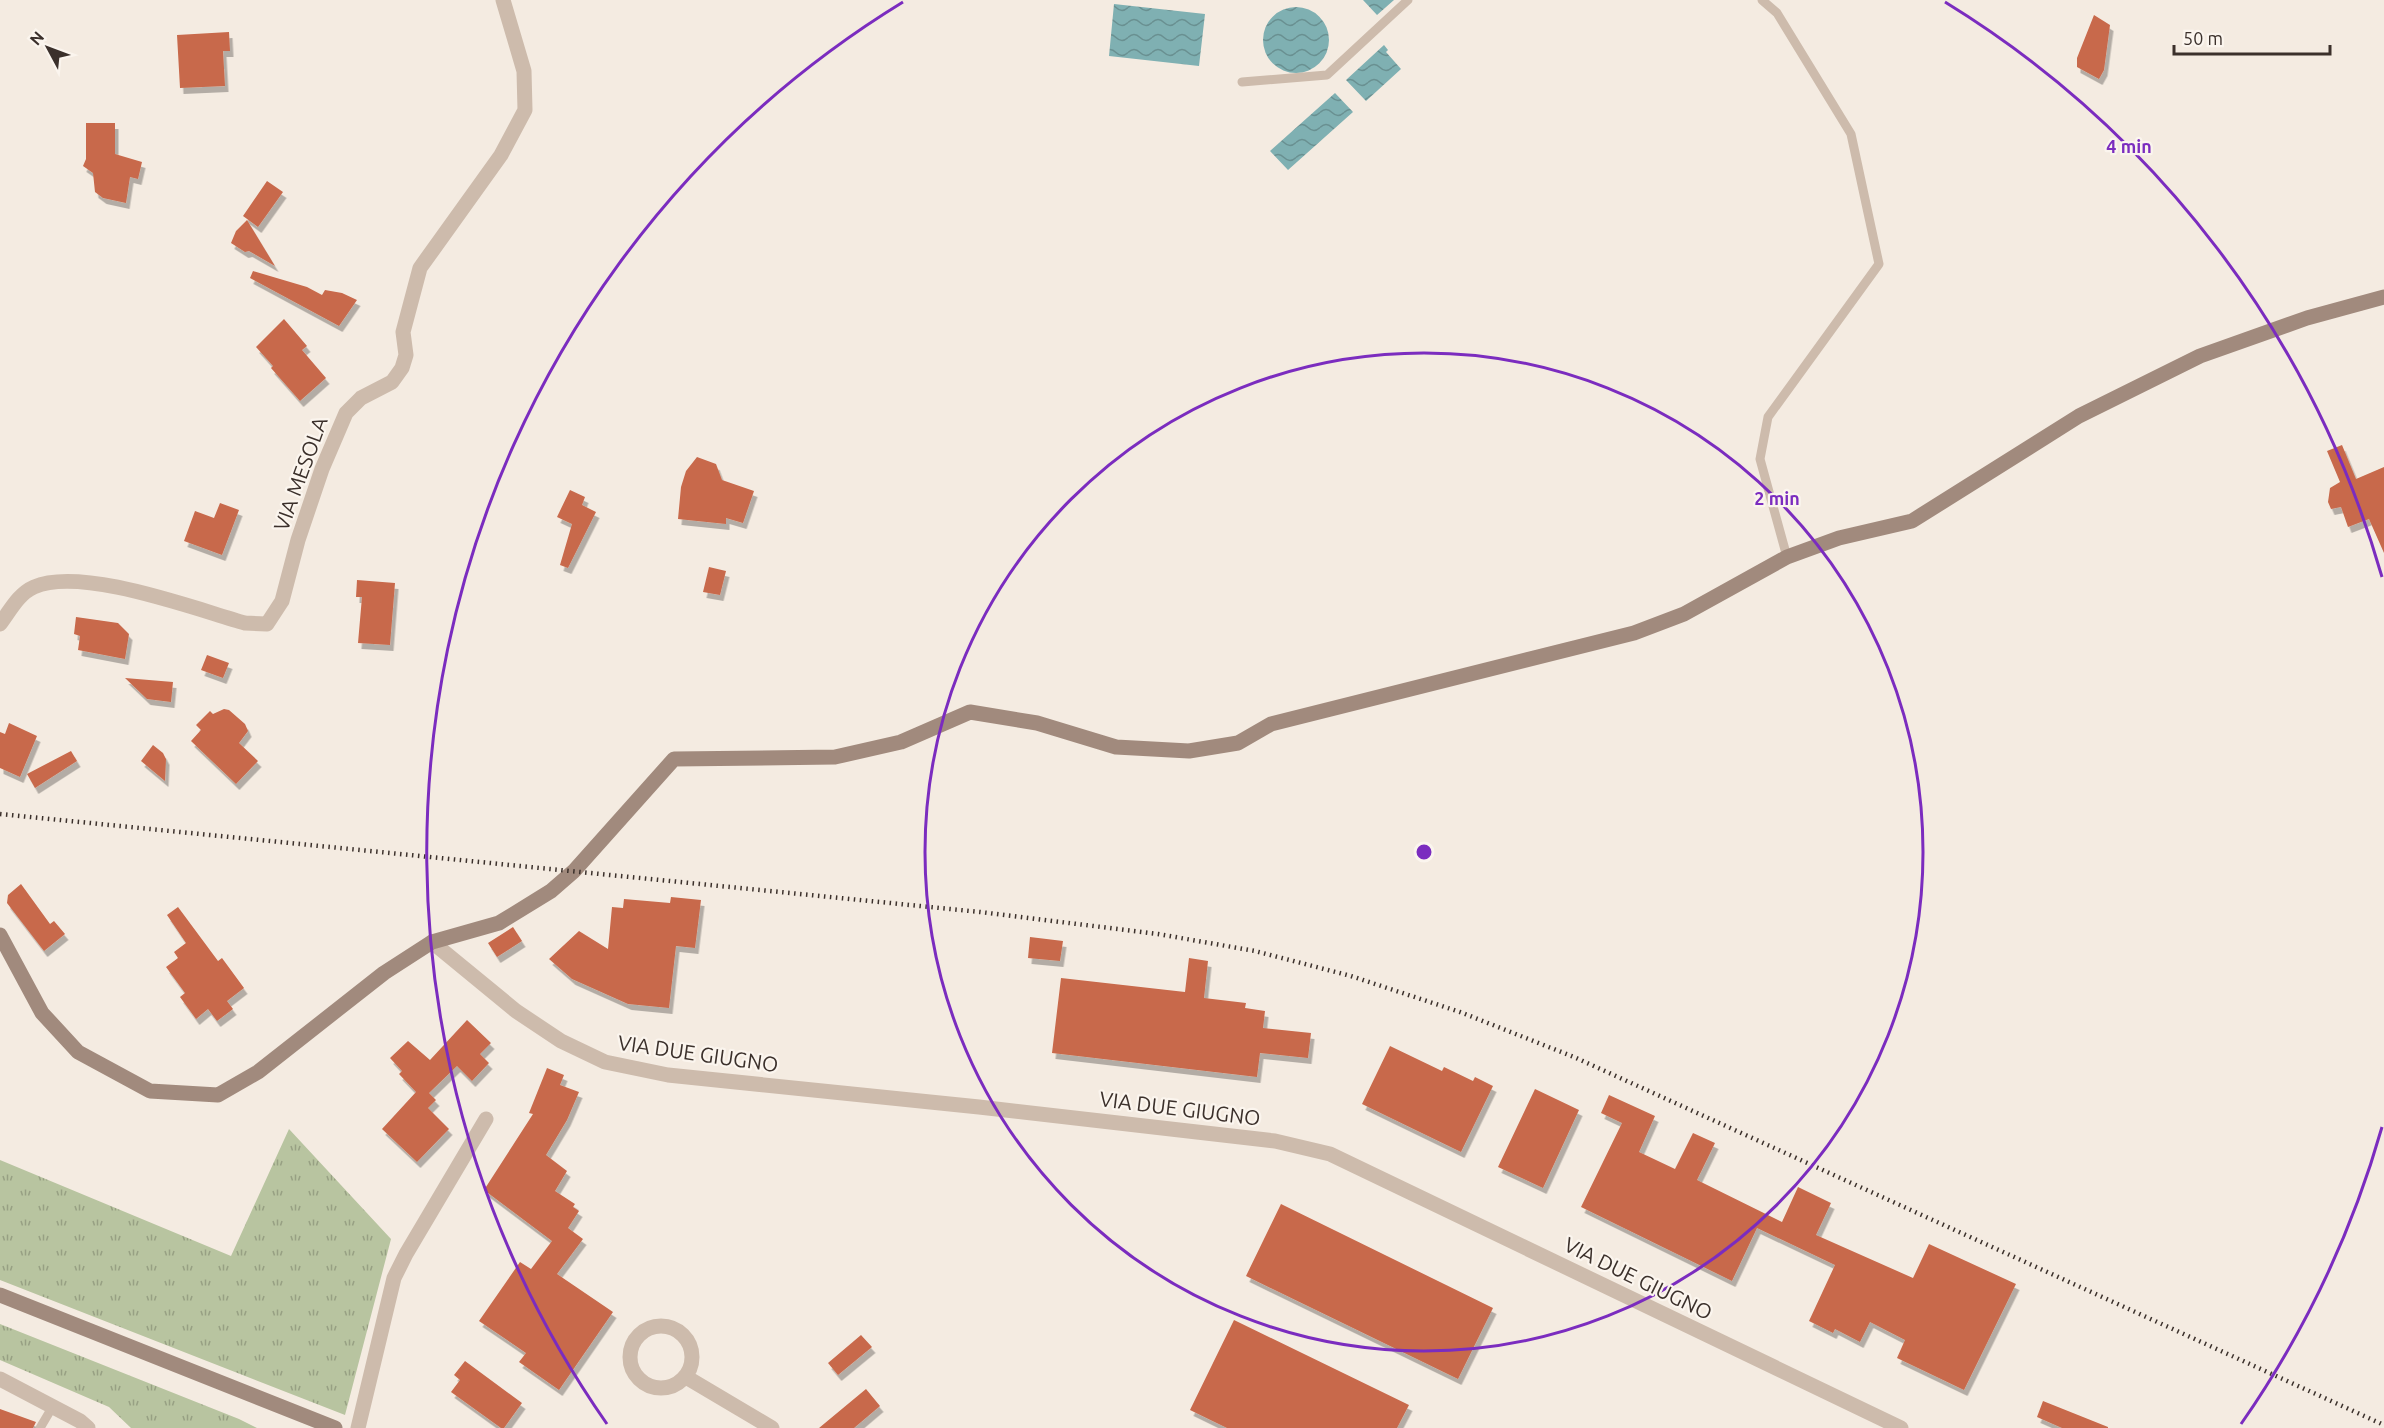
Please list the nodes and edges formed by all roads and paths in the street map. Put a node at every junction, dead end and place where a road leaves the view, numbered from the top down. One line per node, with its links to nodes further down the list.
1 (503, 0): 7 (street, VIA MESOLA)
2 (1408, 0): 4 (lane)
3 (1762, 0): 6 (lane)
4 (1242, 82)
5 (2384, 297): 6 (street)
6 (1787, 557): 9 (street)
7 (0, 624)
8 (0, 935): 9 (street)
9 (432, 942): 20 (street, VIA DUE GIUGNO)
10 (486, 1119): 18 (street)
11 (0, 1295): 17 (street)
12 (686, 1377): 12 (street); 19 (street)
13 (0, 1379): 14 (street)
14 (53, 1406): 15 (lane); 16 (street)
15 (40, 1428)
16 (88, 1428)
17 (334, 1428)
18 (358, 1428)
19 (772, 1428)
20 (1901, 1428)

